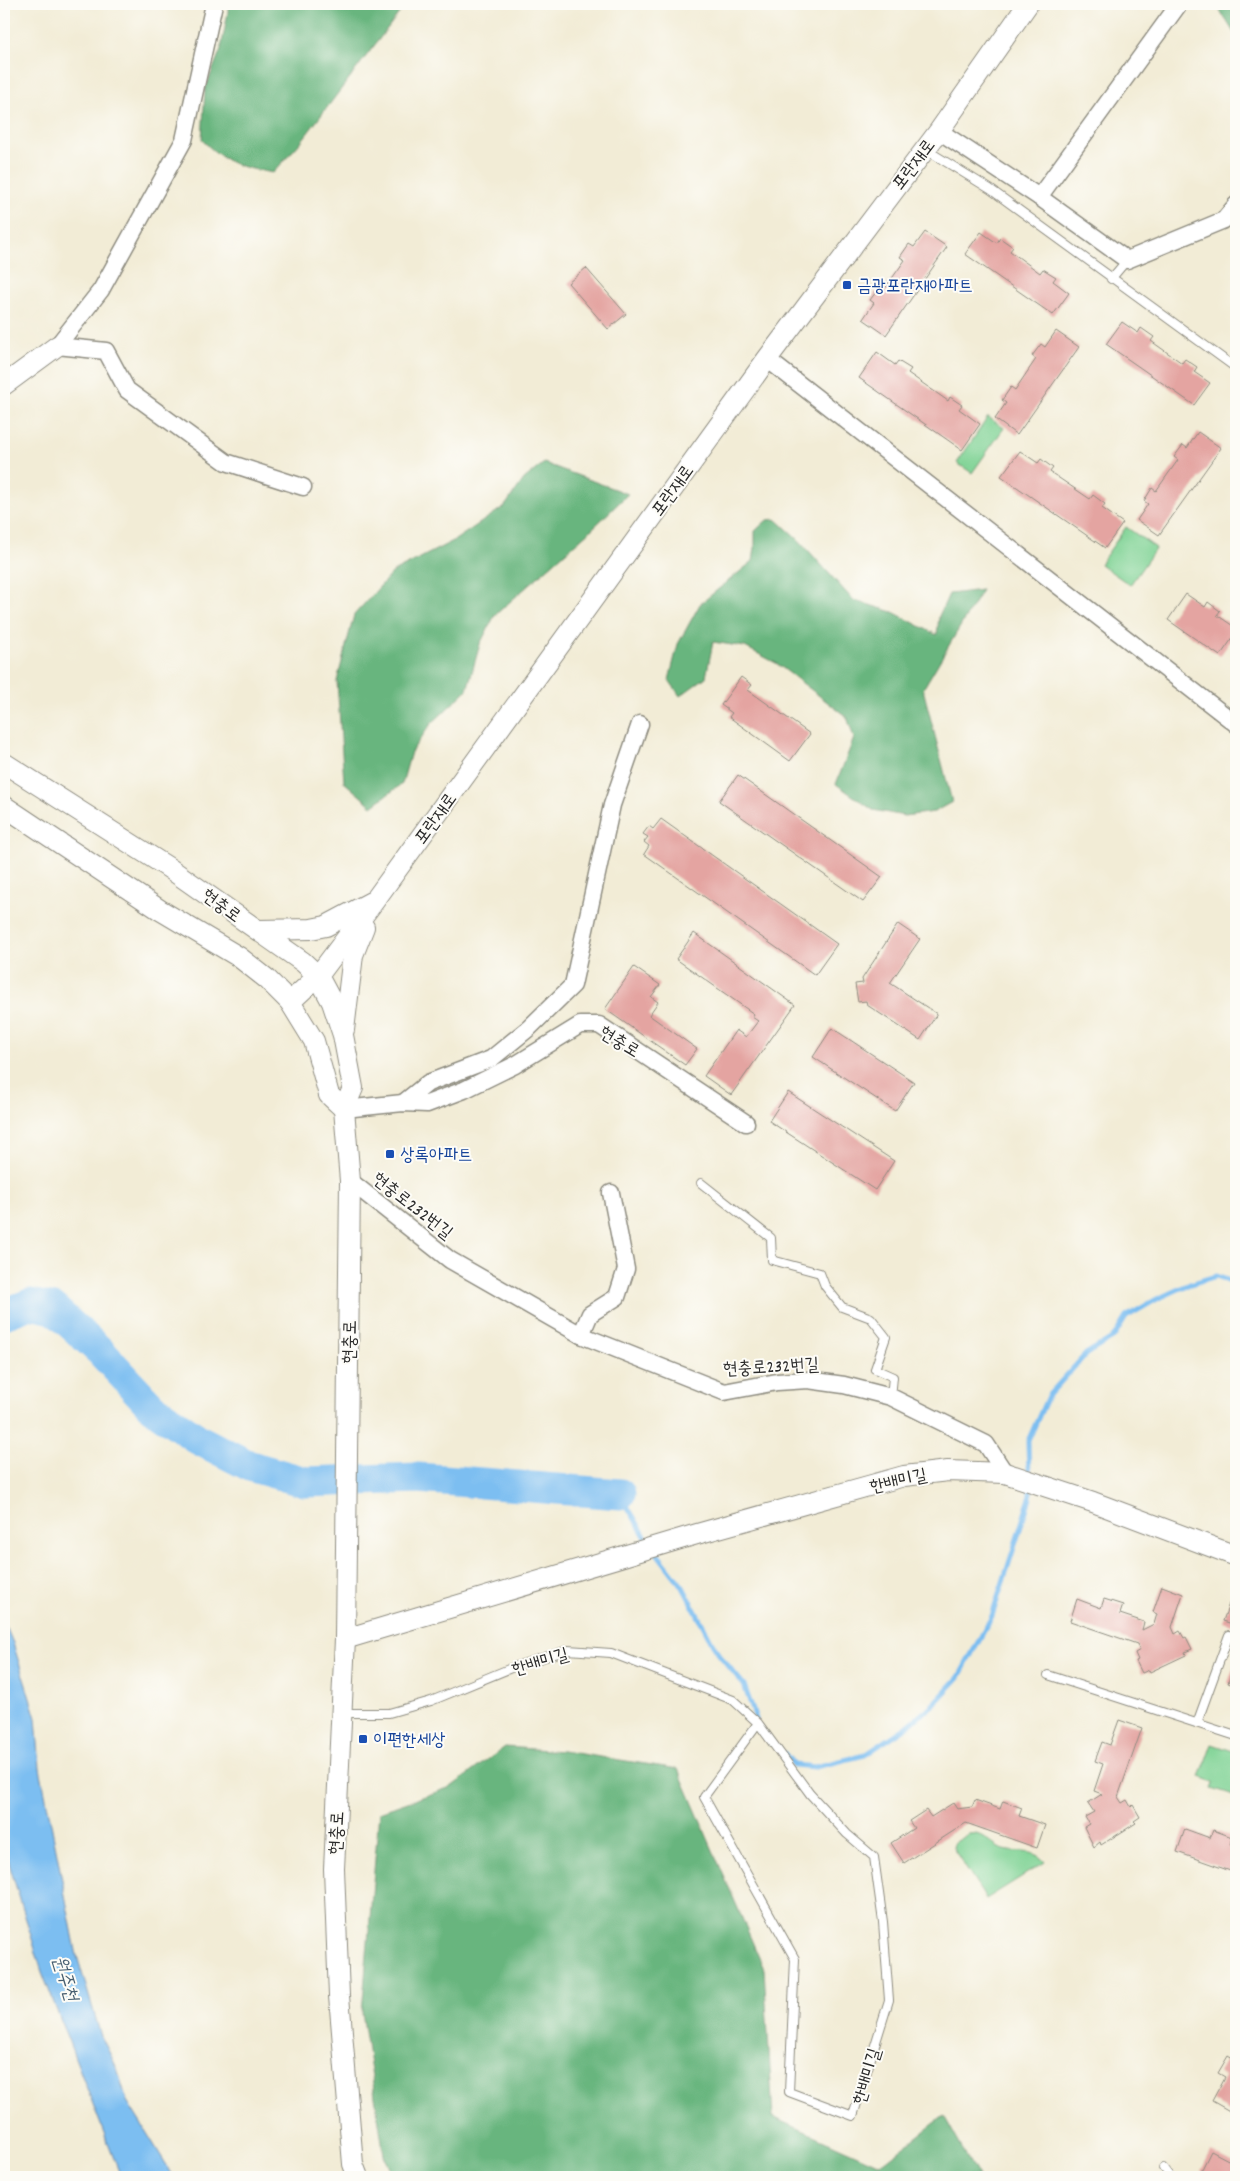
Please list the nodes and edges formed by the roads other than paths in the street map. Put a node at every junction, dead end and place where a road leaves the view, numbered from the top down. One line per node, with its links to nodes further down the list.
1 (214, 4): 10 (street)
2 (1028, 4): 4 (street, 포란재로)
3 (1179, 4): 6 (street)
4 (939, 131): 5 (street, 포란재로); 6 (street)
5 (924, 149): 9 (lane); 11 (street, 포란재로)
6 (1039, 197): 8 (street)
7 (1236, 206): 8 (street)
8 (1127, 260): 9 (lane)
9 (1111, 279): 12 (lane)
10 (56, 346): 13 (street); 14 (street)
11 (767, 359): 16 (street); 19 (street, 포란재로)
12 (1236, 368)
13 (4, 385)
14 (303, 487)
15 (640, 724): 24 (street)
16 (1236, 724)
17 (4, 763): 20 (street, 현충로)
18 (4, 806): 22 (street, 현충로)
19 (376, 900): 20 (street); 21 (street, 포란재로); 23 (street)
20 (258, 930): 21 (street, 현충로)
21 (318, 976): 22 (street, 포란재로); 23 (street, 현충로)
22 (290, 1002): 25 (street, 현충로)
23 (343, 1035): 25 (street, 현충로)
24 (404, 1102): 25 (street, 현충로); 26 (street, 현충로)
25 (344, 1109): 27 (street, 현충로)
26 (746, 1122)
27 (350, 1181): 30 (street, 현충로232번길); 35 (street, 현충로)
28 (701, 1184): 31 (lane)
29 (610, 1193): 30 (street)
30 (581, 1335): 31 (street, 현충로232번길)
31 (891, 1397): 32 (street, 현충로232번길)
32 (1010, 1474): 33 (street, 한배미길); 35 (street, 한배미길)
33 (1236, 1556)
34 (1236, 1638): 38 (lane)
35 (345, 1640): 37 (street, 현충로)
36 (1048, 1675): 38 (lane)
37 (341, 1713): 39 (lane, 한배미길); 42 (street, 현충로)
38 (1197, 1723): 40 (lane)
39 (758, 1724): 39 (lane, 한배미길)
40 (1236, 1736)
41 (1163, 2168): 43 (lane)
42 (358, 2177)
43 (1170, 2177)

